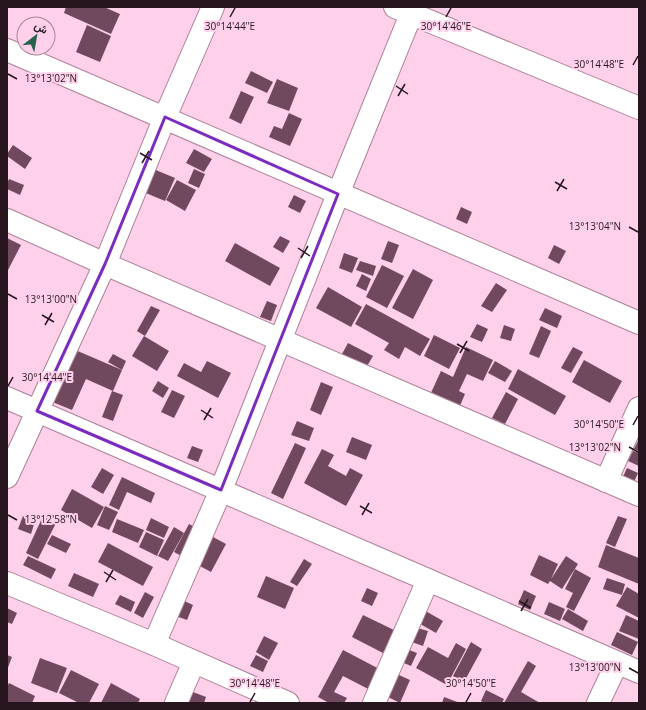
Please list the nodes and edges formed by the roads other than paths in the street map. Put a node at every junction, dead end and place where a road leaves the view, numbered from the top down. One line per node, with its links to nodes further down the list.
1 (213, 7): 5 (street)
2 (407, 9): 4 (street); 6 (street)
3 (7, 50): 5 (street)
4 (639, 108)
5 (165, 118): 6 (street); 8 (street)
6 (338, 194): 9 (street); 10 (street)
7 (7, 220): 8 (street)
8 (105, 264): 10 (street); 13 (street)
9 (639, 323)
10 (281, 340): 15 (street); 16 (street)
11 (7, 398): 13 (street)
12 (639, 408): 15 (street)
13 (37, 411): 14 (street); 16 (street)
14 (7, 477)
15 (606, 481): 17 (street)
16 (221, 490): 18 (street); 20 (street)
17 (639, 495)
18 (428, 580): 22 (street); 26 (street)
19 (7, 583): 20 (street)
20 (154, 644): 21 (street)
21 (194, 662): 24 (street); 25 (street)
22 (617, 663): 23 (street); 27 (street)
23 (639, 672)
24 (176, 703)
25 (288, 703)
26 (374, 703)
27 (598, 703)

